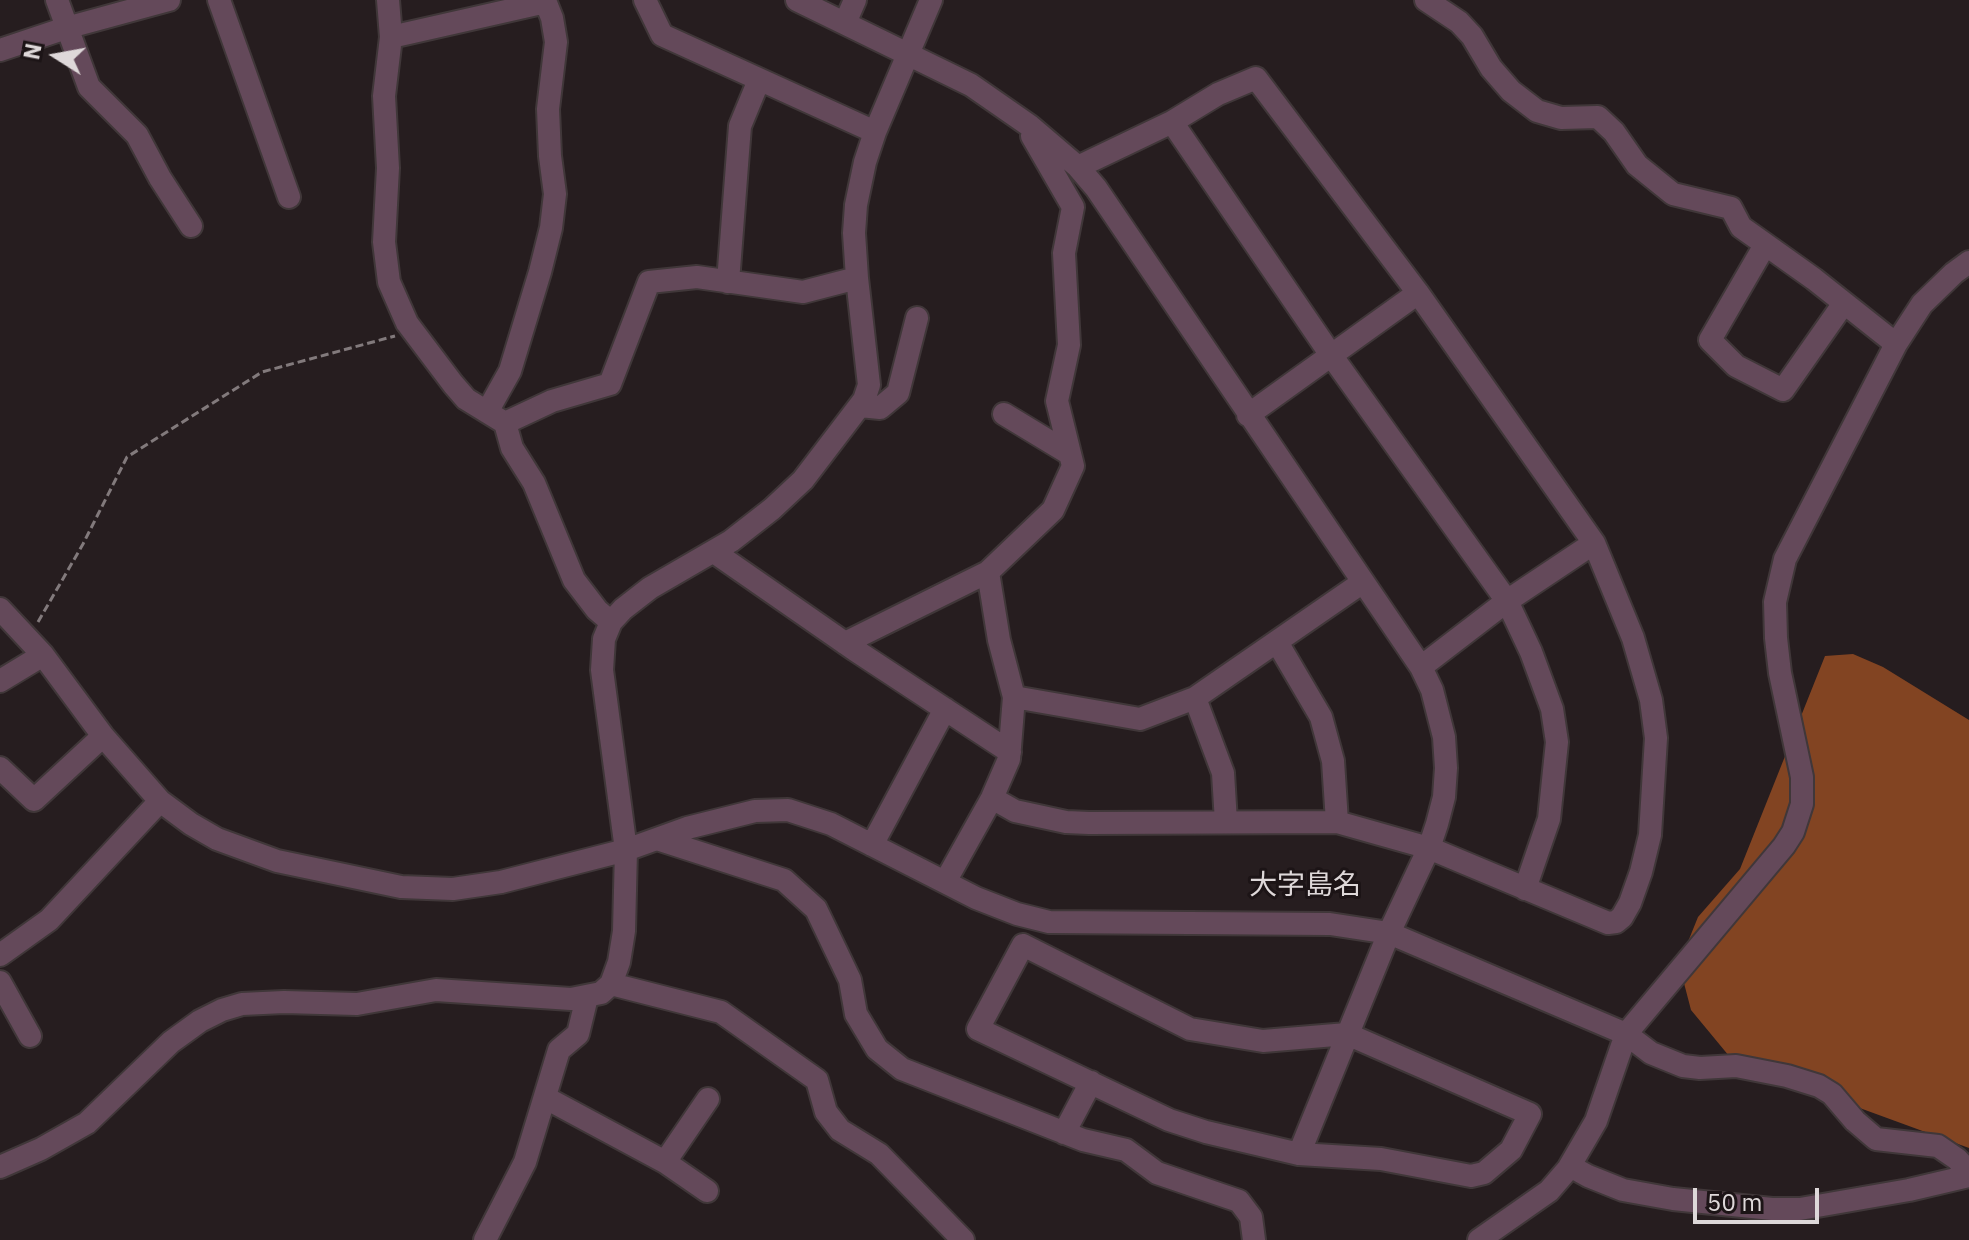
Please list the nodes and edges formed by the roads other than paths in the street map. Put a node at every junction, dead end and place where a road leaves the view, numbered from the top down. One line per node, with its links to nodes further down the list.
1 (57, 0): 12 (street)
2 (169, 0): 12 (street)
3 (219, 0): 21 (street)
4 (388, 0): 13 (street)
5 (645, 0): 16 (street)
6 (797, 0): 11 (street)
7 (855, 0): 11 (street)
8 (931, 0): 15 (street)
9 (1426, 0): 23 (street)
10 (472, 9): 13 (street); 35 (street)
11 (845, 23): 15 (street)
12 (66, 28): 14 (street); 22 (street)
13 (391, 37): 35 (street)
14 (0, 50)
15 (909, 54): 17 (street); 19 (street)
16 (759, 80): 19 (street); 26 (street)
17 (1022, 121): 20 (street); 36 (street)
18 (1172, 122): 20 (street); 27 (street); 31 (street)
19 (875, 132): 25 (street)
20 (1078, 167): 34 (street)
21 (289, 197)
22 (191, 226)
23 (1765, 245): 28 (street); 28 (street)
24 (1969, 262): 30 (street)
25 (857, 278): 26 (street); 32 (street)
26 (728, 282): 35 (street)
27 (1418, 293): 31 (street); 37 (street)
28 (1844, 303): 30 (street)
29 (917, 318): 32 (street)
30 (1896, 344): 71 (street)
31 (1331, 355): 34 (street); 41 (street)
32 (860, 406): 38 (street)
33 (1004, 414): 36 (street)
34 (1248, 415): 40 (street)
35 (496, 418): 43 (street)
36 (1070, 454): 39 (street)
37 (1594, 543): 41 (street); 64 (street)
38 (714, 552): 43 (street); 45 (street)
39 (988, 572): 45 (street); 49 (street)
40 (1363, 582): 44 (street); 47 (street)
41 (1507, 601): 47 (street); 64 (street)
42 (0, 609): 46 (street)
43 (611, 622): 62 (street)
44 (1277, 642): 50 (street); 58 (street)
45 (845, 643): 51 (street)
46 (36, 647): 48 (street); 52 (street)
47 (1421, 667): 61 (street)
48 (0, 681)
49 (1014, 697): 50 (street); 53 (street)
50 (1195, 698): 57 (street)
51 (945, 709): 53 (street); 60 (street)
52 (103, 736): 54 (street); 56 (street)
53 (1010, 752): 55 (street)
54 (0, 768)
55 (992, 798): 57 (street); 63 (street)
56 (160, 801): 62 (street); 66 (street)
57 (1226, 822): 58 (street)
58 (1337, 822): 61 (street)
59 (657, 839): 60 (street); 62 (street); 76 (street)
60 (872, 845): 63 (street)
61 (1429, 848): 64 (street); 65 (street)
62 (626, 850): 68 (street)
63 (945, 882): 65 (street)
64 (1525, 889)
65 (1389, 933): 70 (street); 71 (street)
66 (0, 955)
67 (0, 982): 72 (street)
68 (611, 984): 69 (street); 84 (street)
69 (587, 997): 74 (street); 80 (street)
70 (1347, 1034): 73 (street); 77 (street); 77 (street)
71 (1626, 1034): 79 (street); 81 (street)
72 (30, 1036)
73 (1091, 1082): 76 (street); 77 (street)
74 (546, 1098): 78 (street); 83 (street)
75 (708, 1099): 78 (street)
76 (1064, 1133): 85 (street)
77 (1299, 1154)
78 (665, 1162): 82 (street)
79 (1570, 1166): 81 (street); 86 (street)
80 (0, 1167)
81 (1969, 1174)
82 (707, 1191)
83 (485, 1240)
84 (963, 1240)
85 (1254, 1240)
86 (1479, 1240)

